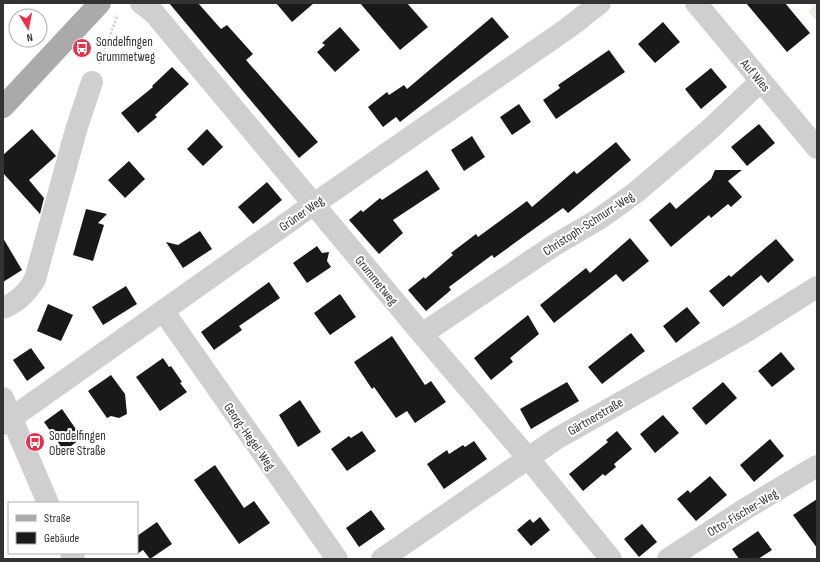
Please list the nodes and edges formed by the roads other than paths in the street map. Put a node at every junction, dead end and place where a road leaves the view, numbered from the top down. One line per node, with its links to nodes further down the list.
1 (141, 3): 9 (street, Grummetweg)
2 (600, 3): 9 (street, Grüner Weg)
3 (696, 3): 5 (street, Auf Wies)
4 (106, 8): 7 (main road)
5 (761, 81): 8 (street, Auf Wies); 13 (street, Christoph-Schnurr-Weg)
6 (92, 82): 11 (street)
7 (3, 107)
8 (817, 148)
9 (314, 204): 12 (street, Grüner Weg); 13 (street, Grummetweg)
10 (817, 287): 15 (street, Gärtnerstraße)
11 (3, 308)
12 (164, 312): 14 (street, Grüner Weg); 18 (street, Georg-Hegel-Weg)
13 (422, 334): 15 (street, Grummetweg)
14 (5, 413): 17 (street)
15 (528, 458): 19 (street, Gärtnerstraße); 20 (street, Grummetweg)
16 (817, 466): 21 (street, Otto-Fischer-Weg)
17 (48, 502)
18 (337, 559)
19 (382, 559)
20 (611, 559)
21 (668, 559)

